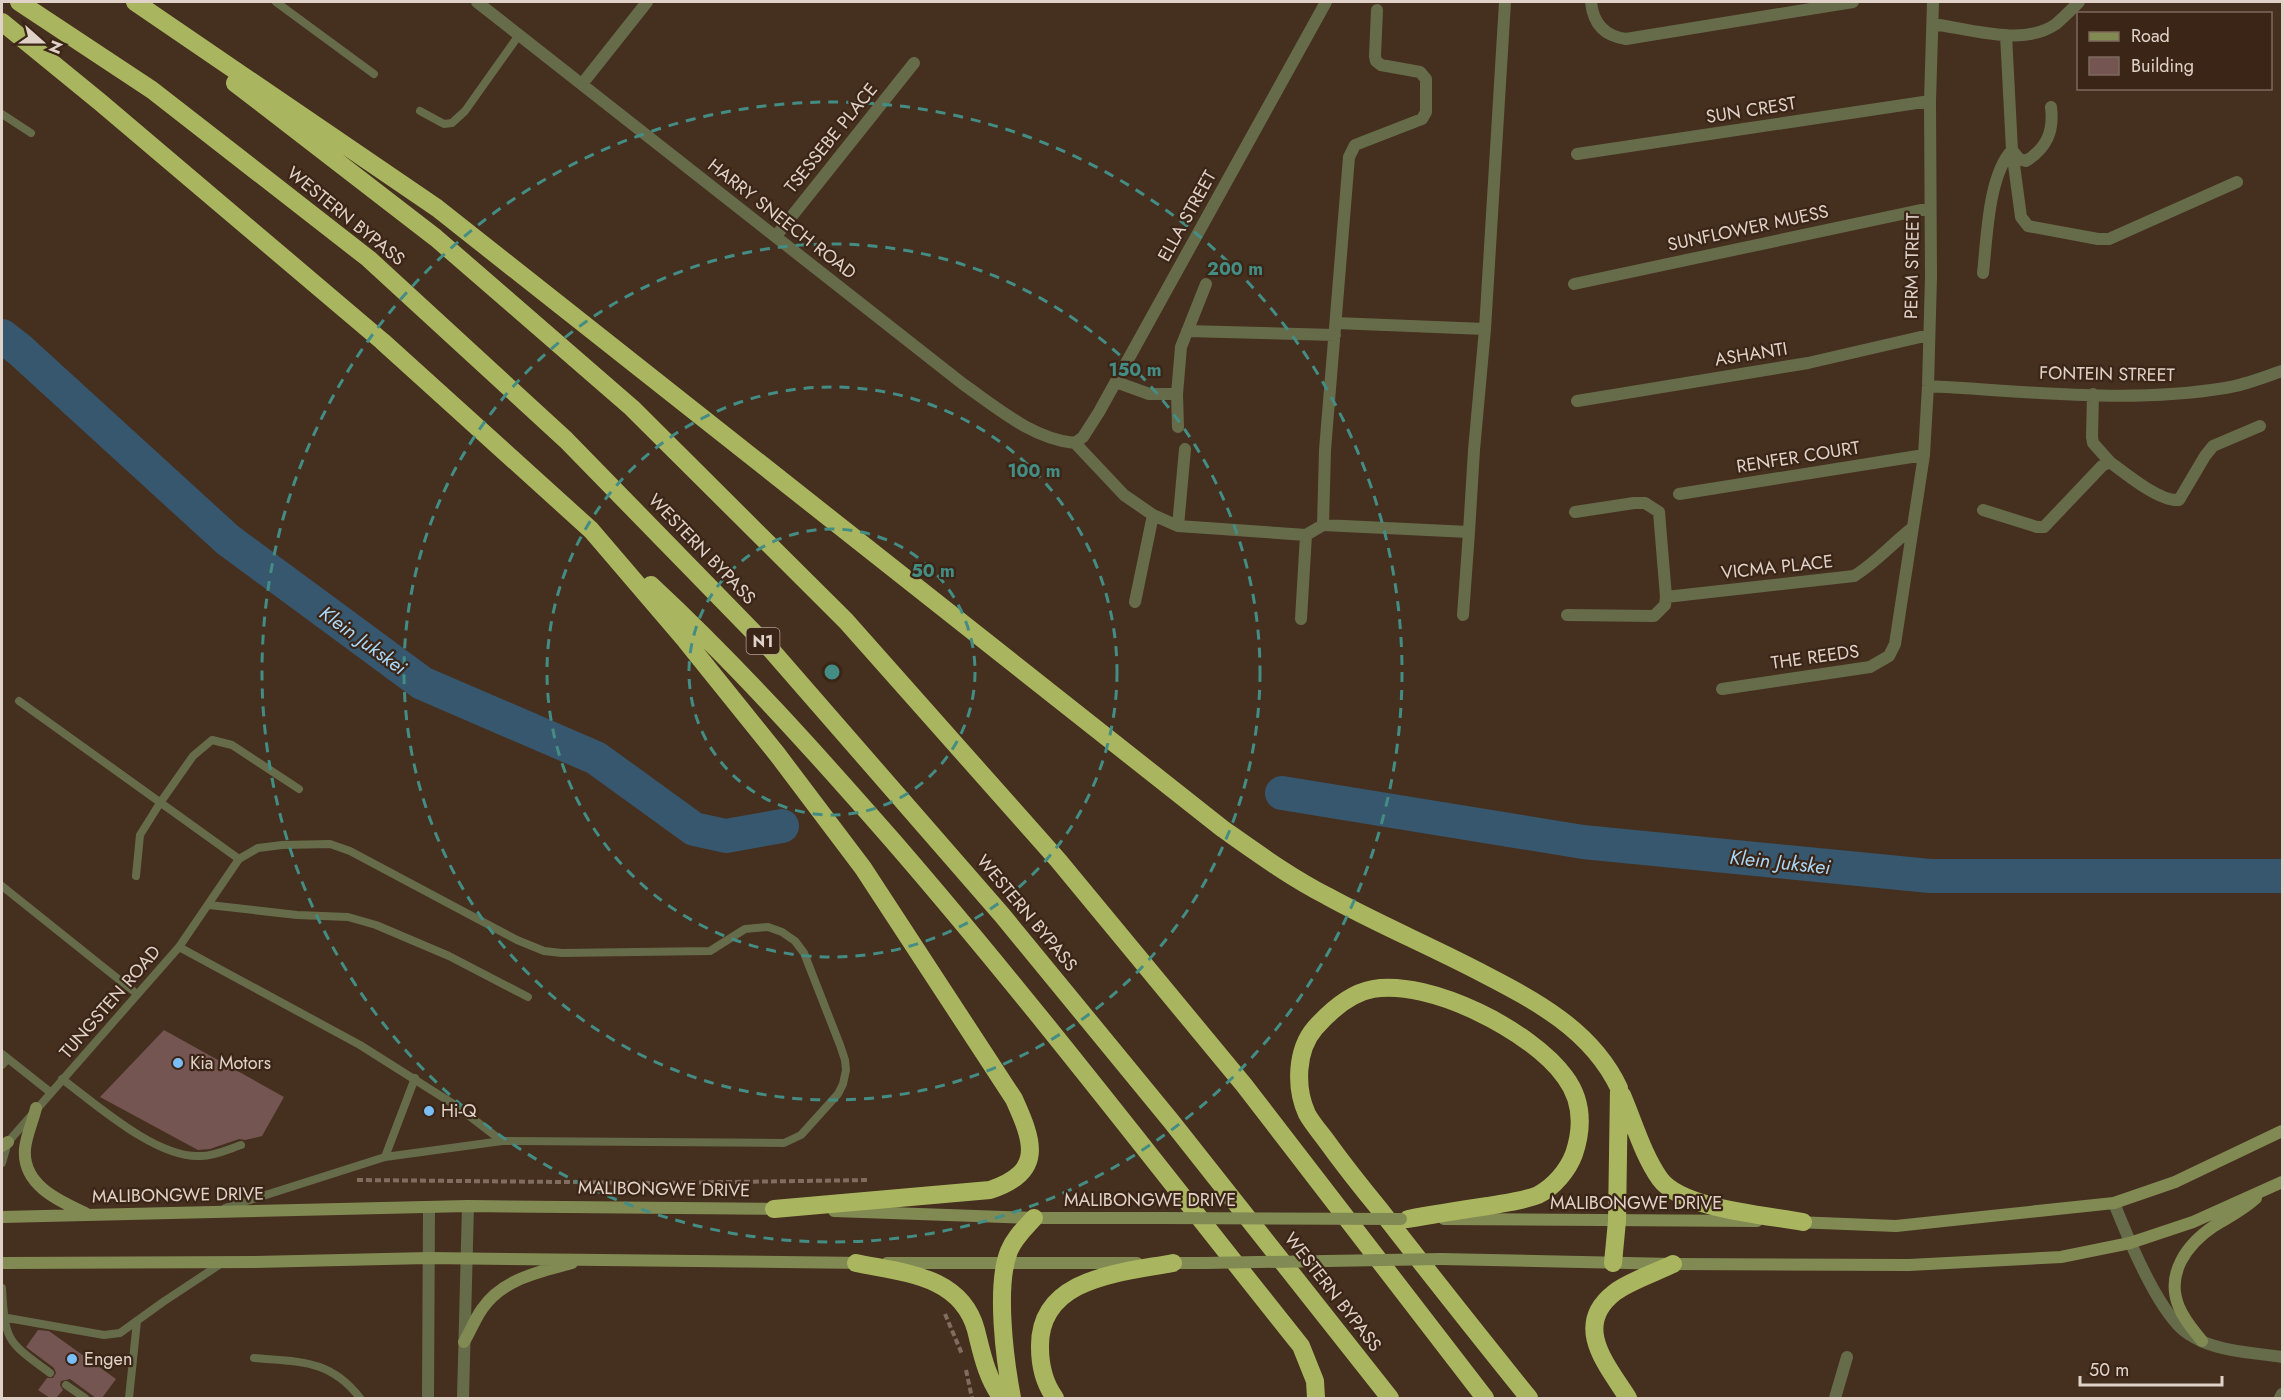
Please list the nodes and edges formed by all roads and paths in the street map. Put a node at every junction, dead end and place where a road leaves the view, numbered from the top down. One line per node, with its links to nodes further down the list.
1 (19, 2): 137 (highway, WESTERN BYPASS / N1)
2 (125, 2): 138 (highway, WESTERN BYPASS)
3 (135, 2): 80 (highway)
4 (276, 2): 19 (lane)
5 (477, 2): 16 (street, HARRY SNEECH ROAD)
6 (646, 2): 20 (street)
7 (1326, 2): 39 (street, ELLA STREET)
8 (1505, 2): 35 (street)
9 (1591, 2): 10 (street)
10 (1853, 2)
11 (1933, 2): 15 (street, PERM STREET)
12 (2079, 2): 17 (street)
13 (1377, 10): 34 (street)
14 (2, 22): 57 (highway)
15 (1933, 24): 17 (street); 21 (street, PERM STREET)
16 (519, 35): 20 (street, HARRY SNEECH ROAD); 23 (lane)
17 (2006, 35): 26 (street)
18 (914, 63): 30 (street, TSESSEBE PLACE)
19 (375, 74)
20 (582, 84): 30 (street, HARRY SNEECH ROAD)
21 (1930, 101): 27 (street, SUN CREST); 29 (street, PERM STREET)
22 (2051, 107): 26 (street)
23 (420, 111)
24 (2, 114): 25 (lane)
25 (32, 133)
26 (2013, 150): 28 (street); 31 (street)
27 (1577, 154)
28 (2236, 182)
29 (1930, 208): 33 (street, SUNFLOWER MUESS); 37 (street, PERM STREET)
30 (776, 236): 46 (street, HARRY SNEECH ROAD)
31 (1983, 273)
32 (1206, 284): 36 (street)
33 (1574, 284)
34 (1335, 329): 35 (street); 36 (street); 54 (street)
35 (1485, 329): 58 (street)
36 (1187, 330): 41 (street)
37 (1929, 335): 40 (street, PERM STREET); 43 (street, ASHANTI)
38 (2283, 371): 42 (street, FONTEIN STREET)
39 (1116, 382): 41 (street); 46 (street, ELLA STREET)
40 (1928, 386): 42 (street, FONTEIN STREET); 48 (street, PERM STREET)
41 (1177, 394): 45 (street)
42 (2092, 394): 49 (street)
43 (1577, 401)
44 (2260, 426): 49 (street)
45 (1178, 427)
46 (1075, 443): 53 (street)
47 (1185, 449): 55 (street)
48 (1923, 455): 50 (street, RENFER COURT); 56 (street, PERM STREET)
49 (2110, 462): 51 (street)
50 (1678, 494)
51 (1983, 510)
52 (1575, 512): 60 (street)
53 (1153, 515): 55 (street); 61 (street)
54 (1323, 525): 58 (street); 59 (street)
55 (1178, 526): 59 (street)
56 (1911, 529): 60 (street, VICMA PLACE); 65 (street, THE REEDS)
57 (591, 530): 96 (highway); 136 (highway)
58 (1469, 532): 62 (street)
59 (1306, 535): 64 (street)
60 (1666, 597): 63 (street)
61 (1135, 602)
62 (1463, 615)
63 (1567, 615)
64 (1301, 619)
65 (1722, 689)
66 (19, 701): 68 (lane)
67 (299, 789): 68 (lane)
68 (160, 802): 69 (lane); 70 (lane)
69 (238, 859): 72 (lane, TUNGSTEN ROAD); 84 (lane)
70 (136, 876)
71 (2, 886): 74 (lane)
72 (208, 905): 73 (lane, TUNGSTEN ROAD); 75 (lane)
73 (178, 947): 74 (lane, TUNGSTEN ROAD); 78 (lane)
74 (137, 994): 79 (lane, TUNGSTEN ROAD)
75 (528, 997)
76 (5, 1056): 77 (lane); 81 (lane)
77 (2, 1065)
78 (415, 1078): 84 (lane); 87 (lane)
79 (62, 1079): 81 (lane, TUNGSTEN ROAD); 86 (lane)
80 (1619, 1088): 102 (highway); 103 (highway)
81 (50, 1092): 82 (lane, TUNGSTEN ROAD)
82 (36, 1108): 85 (lane, TUNGSTEN ROAD); 98 (main road)
83 (2283, 1131): 93 (main road, MALIBONGWE DRIVE)
84 (502, 1141): 87 (lane)
85 (5, 1144): 88 (lane, TUNGSTEN ROAD)
86 (241, 1145)
87 (386, 1157): 97 (lane)
88 (2, 1163)
89 (348, 1180): 90 (path)
90 (872, 1180)
91 (2283, 1182): 92 (main road)
92 (2264, 1191): 104 (main road); 119 (main road)
93 (2114, 1203): 103 (main road, MALIBONGWE DRIVE); 104 (street)
94 (468, 1206): 95 (main road, MALIBONGWE DRIVE); 96 (main road, MALIBONGWE DRIVE); 106 (street)
95 (429, 1207): 97 (main road, MALIBONGWE DRIVE); 105 (street)
96 (774, 1209): 100 (main road, MALIBONGWE DRIVE)
97 (213, 1212): 98 (main road, MALIBONGWE DRIVE)
98 (89, 1215): 99 (main road, MALIBONGWE DRIVE)
99 (2, 1217)
100 (1034, 1218): 101 (main road, MALIBONGWE DRIVE, bridge); 113 (highway)
101 (1404, 1219): 102 (main road, MALIBONGWE DRIVE); 139 (highway)
102 (1617, 1221): 103 (main road, MALIBONGWE DRIVE); 112 (highway)
103 (1803, 1222)
104 (2130, 1243): 114 (main road); 119 (street)
105 (428, 1258): 106 (main road); 108 (main road); 130 (street)
106 (466, 1258): 107 (main road); 120 (street)
107 (585, 1260): 110 (main road); 120 (main road)
108 (223, 1262): 109 (main road); 118 (lane)
109 (2, 1263)
110 (856, 1263): 113 (main road); 133 (highway)
111 (1173, 1263): 112 (main road, bridge); 113 (main road); 135 (highway)
112 (1613, 1263): 114 (main road)
113 (1006, 1264): 134 (highway)
114 (1673, 1264): 140 (highway)
115 (2, 1288): 117 (lane)
116 (943, 1310): 132 (path)
117 (2, 1317): 118 (lane); 124 (lane)
118 (137, 1321): 128 (lane)
119 (2202, 1341): 122 (street)
120 (464, 1342): 131 (street)
121 (1847, 1357): 141 (street)
122 (2283, 1357)
123 (254, 1358): 129 (lane)
124 (50, 1373)
125 (66, 1384): 127 (lane)
126 (2283, 1394): 142 (street)
127 (85, 1398)
128 (129, 1398)
129 (360, 1398)
130 (428, 1398)
131 (463, 1398)
132 (972, 1398)
133 (1002, 1398)
134 (1012, 1398)
135 (1055, 1398)
136 (1316, 1398)
137 (1390, 1398)
138 (1485, 1398)
139 (1529, 1398)
140 (1628, 1398)
141 (1835, 1398)
142 (2280, 1398)

